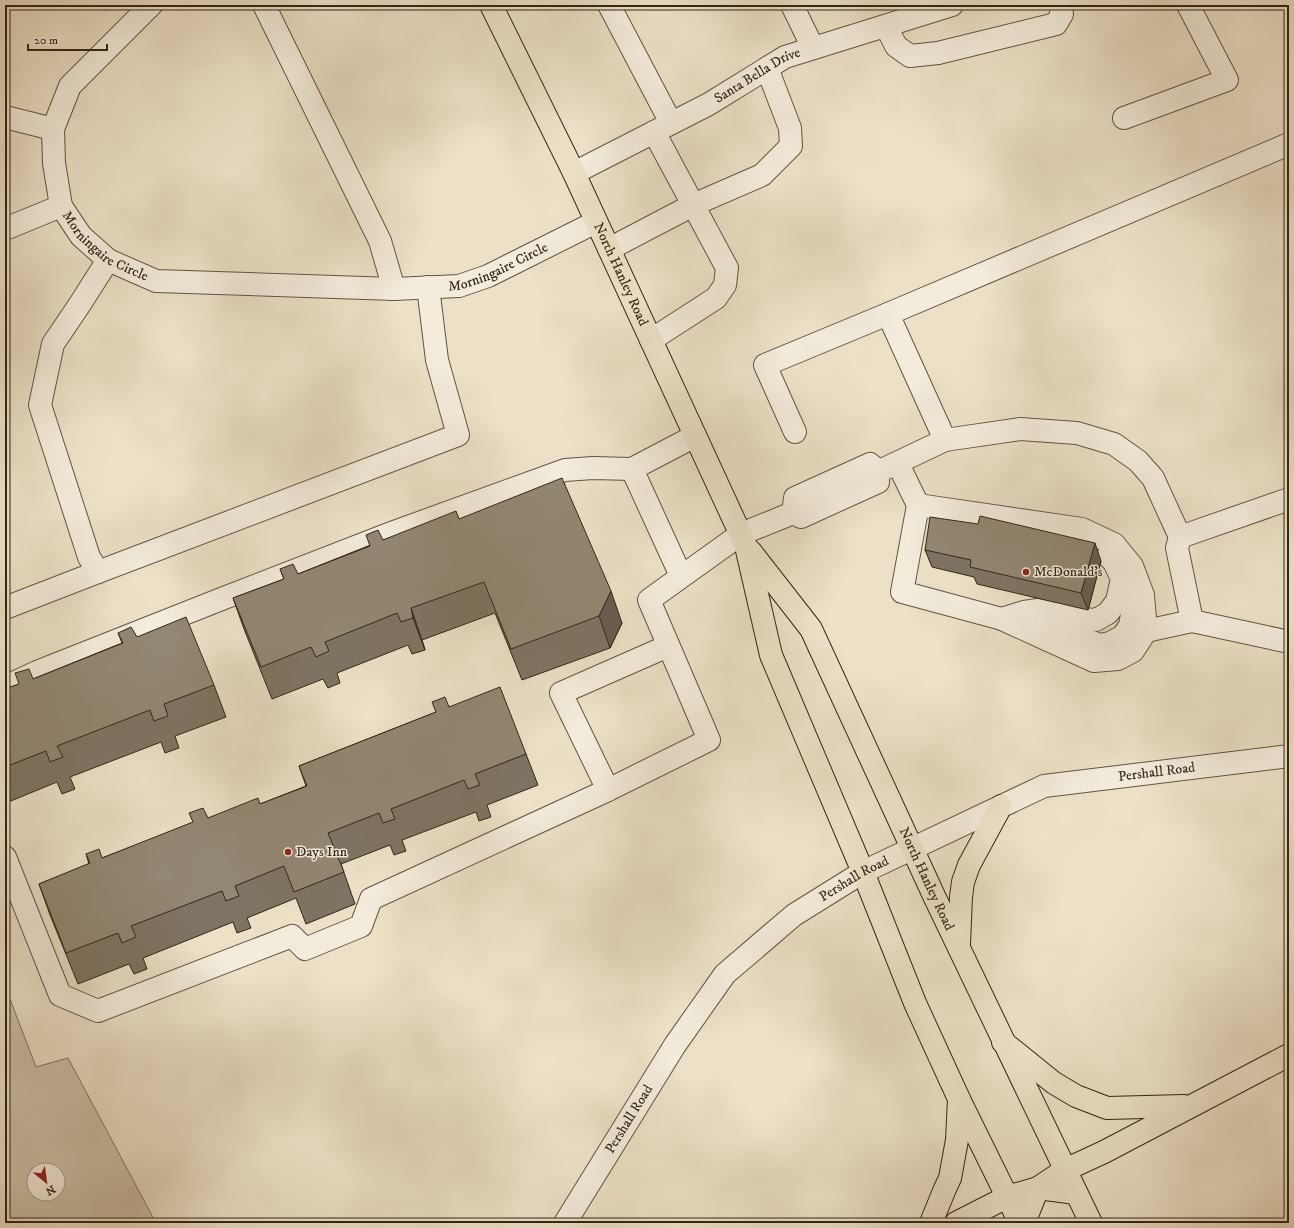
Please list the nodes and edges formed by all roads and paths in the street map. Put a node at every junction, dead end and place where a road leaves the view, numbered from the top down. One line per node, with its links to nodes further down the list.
1 (151, 5): 15 (street, Morningaire Circle)
2 (264, 5): 25 (street)
3 (491, 5): 17 (main road, North Hanley Road)
4 (609, 5): 14 (street)
5 (792, 5): 10 (street)
6 (952, 5): 9 (street, Santa Bella Drive)
7 (1060, 5): 9 (street)
8 (1188, 5): 13 (street)
9 (886, 26): 10 (street, Santa Bella Drive)
10 (813, 48): 11 (street, Santa Bella Drive)
11 (767, 68): 14 (street, Santa Bella Drive); 18 (street)
12 (5, 117): 15 (street)
13 (1124, 118)
14 (663, 128): 17 (street, Santa Bella Drive); 18 (street)
15 (53, 129): 19 (street, Morningaire Circle)
16 (1289, 144): 26 (street)
17 (574, 173): 20 (main road, North Hanley Road)
18 (693, 205): 22 (street); 27 (street)
19 (60, 206): 21 (street); 23 (street, Morningaire Circle)
20 (596, 222): 22 (main road, North Hanley Road); 24 (street, Morningaire Circle)
21 (5, 229)
22 (609, 249): 27 (main road, North Hanley Road)
23 (108, 260): 25 (street, Morningaire Circle); 38 (street)
24 (428, 287): 25 (street, Morningaire Circle); 38 (street)
25 (394, 289)
26 (888, 314): 28 (street); 30 (street)
27 (651, 340): 29 (main road, North Hanley Road)
28 (795, 432)
29 (695, 436): 32 (street); 37 (main road, North Hanley Road)
30 (945, 440): 31 (street); 36 (street)
31 (888, 468): 34 (street); 37 (street)
32 (632, 469): 39 (street); 46 (street)
33 (1289, 499): 36 (street)
34 (918, 505): 35 (street); 41 (street)
35 (944, 508): 41 (street); 43 (street)
36 (1180, 538): 42 (street)
37 (744, 540): 39 (street); 50 (main road, North Hanley Road); 52 (main road, North Hanley Road)
38 (98, 572): 40 (street)
39 (681, 576): 45 (street)
40 (5, 608)
41 (1002, 619): 43 (street)
42 (1192, 621): 43 (street); 44 (street)
43 (1146, 631)
44 (1289, 642)
45 (668, 646): 48 (street); 48 (street)
46 (5, 687)
47 (1289, 756): 49 (street, Pershall Road)
48 (608, 790): 51 (street)
49 (1001, 806): 50 (street, Pershall Road); 53 (main road)
50 (912, 848): 52 (street, Pershall Road); 53 (main road, North Hanley Road)
51 (5, 857)
52 (863, 872): 56 (main road, North Hanley Road); 62 (street, Pershall Road)
53 (959, 947): 54 (main road, North Hanley Road)
54 (1004, 1042): 57 (main road); 58 (main road, North Hanley Road)
55 (1289, 1056): 57 (main road)
56 (959, 1099): 61 (main road, North Hanley Road); 63 (main road)
57 (1189, 1106): 58 (main road)
58 (1065, 1170): 59 (main road); 60 (main road, North Hanley Road)
59 (1038, 1188): 60 (main road); 61 (main road); 66 (main road)
60 (1076, 1193): 67 (main road, North Hanley Road)
61 (1007, 1197): 64 (main road); 65 (main road, North Hanley Road)
62 (565, 1223)
63 (932, 1223)
64 (956, 1223)
65 (1020, 1223)
66 (1024, 1223)
67 (1091, 1223)

